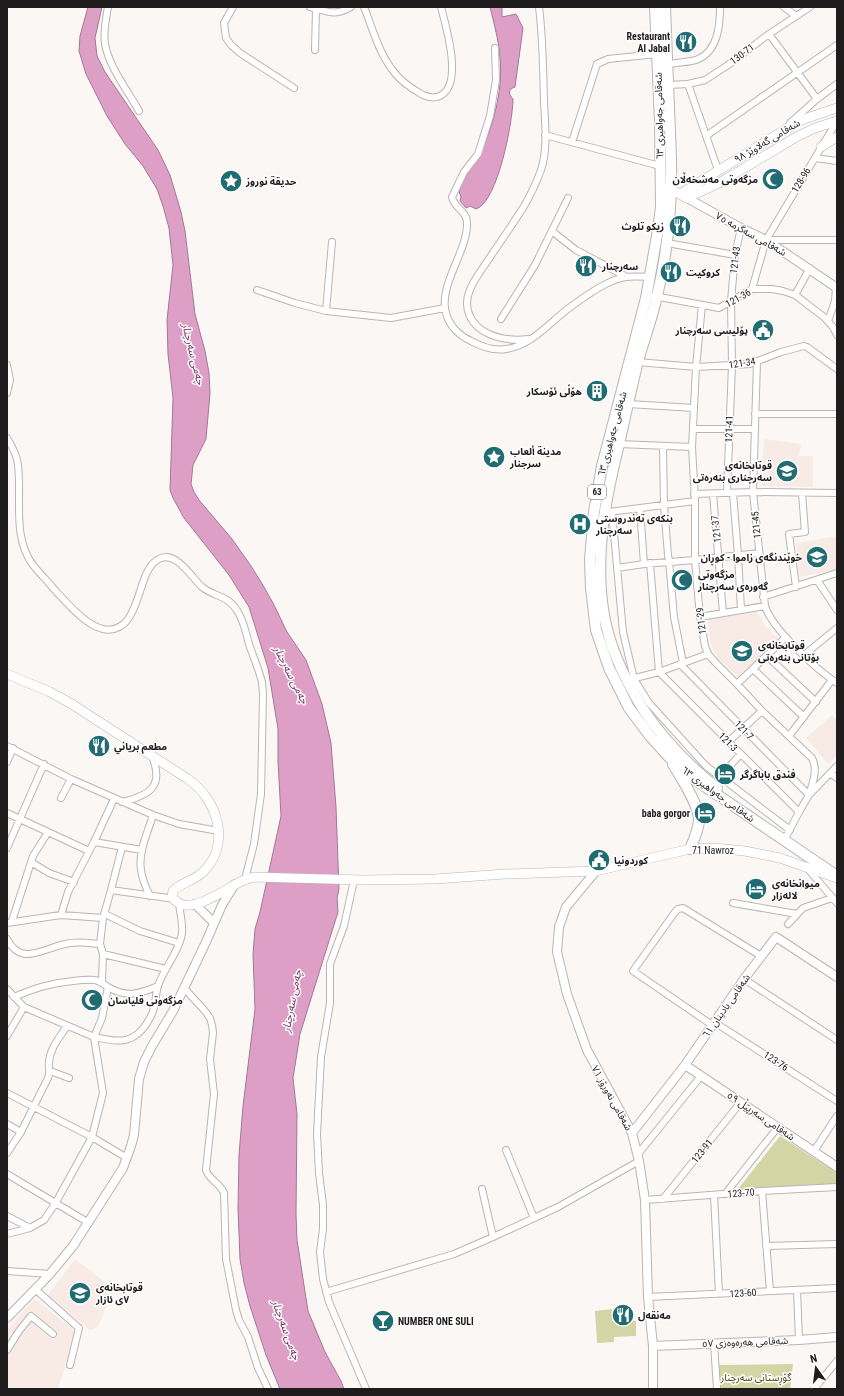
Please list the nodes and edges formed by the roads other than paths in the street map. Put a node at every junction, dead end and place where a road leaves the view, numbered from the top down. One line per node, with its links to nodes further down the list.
1 (108, 7): 27 (street)
2 (233, 7): 24 (street)
3 (351, 7): 12 (street)
4 (364, 7): 5 (street)
5 (441, 7)
6 (540, 7): 30 (street)
7 (655, 7): 18 (main road, شەقامی جەواهیری ٦٣ / 63)
8 (665, 7): 19 (main road, شەقامی جەواهیری ٦٣ / 63)
9 (720, 7): 19 (street)
10 (784, 7): 13 (street)
11 (810, 7): 13 (street, 130-71)
12 (313, 8): 17 (street)
13 (796, 16): 14 (street, 130-71)
14 (769, 34): 20 (street); 21 (street, 130-71)
15 (837, 45): 20 (street)
16 (495, 48): 60 (street)
17 (315, 50)
18 (657, 54): 33 (street); 39 (main road, شەقامی جەواهیری ٦٣ / 63)
19 (668, 64): 23 (main road, شەقامی جەواهیری ٦٣ / 63)
20 (798, 73): 25 (street); 31 (street)
21 (688, 84): 23 (street, 130-71); 31 (street)
22 (837, 84): 25 (street)
23 (669, 85): 41 (main road, شەقامی جەواهیری ٦٣ / 63)
24 (294, 88)
25 (818, 99): 29 (street)
26 (836, 108): 28 (main road); 29 (main road, شەقامی گەلاوێژ ٩٨)
27 (139, 111)
28 (837, 121): 34 (street, 128-96); 38 (main road, شەقامی گەلاوێژ ٩٨)
29 (779, 133): 35 (main road, شەقامی گەلاوێژ ٩٨)
30 (545, 135): 33 (street); 65 (street)
31 (706, 136): 40 (street)
32 (837, 137): 34 (main road)
33 (572, 142): 39 (street)
34 (821, 147): 36 (street, 128-96)
35 (747, 153): 38 (main road); 40 (main road, شەقامی گەلاوێژ ٩٨)
36 (815, 158): 37 (street); 45 (street, 128-96)
37 (837, 161)
38 (753, 162): 41 (main road, شەقامی گەلاوێژ ٩٨)
39 (660, 166): 41 (main road, شەقامی جەواهیری ٦٣ / 63)
40 (718, 170): 41 (main road, شەقامی گەلاوێژ ٩٨)
41 (675, 193): 43 (street, شەقامی سەگرمە ٧٥); 48 (main road, شەقامی جەواهیری ٦٣ / 63); 52 (main road, شەقامی جەواهیری ٦٣ / 63)
42 (568, 198): 44 (street)
43 (741, 228): 45 (street, شەقامی سەگرمە ٧٥); 49 (street, 121-43)
44 (553, 232): 51 (street); 62 (street)
45 (766, 240): 46 (street); 50 (street, شەقامی سەگرمە ٧٥); 54 (street, 128-96)
46 (837, 240)
47 (332, 242): 61 (street)
48 (667, 243): 49 (street); 56 (main road, شەقامی جەواهیری ٦٣ / 63)
49 (735, 254): 58 (street, 121-43)
50 (810, 268): 53 (street, شەقامی سەگرمە ٧٥); 57 (street)
51 (625, 276): 52 (street); 65 (street)
52 (651, 277): 56 (main road, شەقامی جەواهیری ٦٣ / 63)
53 (836, 288): 63 (street)
54 (752, 289): 57 (street, 121-36); 58 (street, 121-36)
55 (258, 290): 61 (street)
56 (652, 295): 59 (street, 121-36); 66 (main road, شەقامی جەواهیری ٦٣ / 63); 133 (main road, شەقامی جەواهیری ٦٣ / 63)
57 (795, 295): 63 (street, 121-36)
58 (731, 301): 59 (street, 121-36); 69 (street, 121-43)
59 (702, 305): 70 (street, 121-29)
60 (444, 308): 61 (street); 65 (street)
61 (326, 311)
62 (501, 319)
63 (828, 321): 64 (street, 121-36)
64 (837, 335)
65 (531, 338)
66 (638, 362): 70 (street, 121-34); 74 (main road, شەقامی جەواهیری ٦٣ / 63)
67 (757, 362): 69 (street, 121-34); 71 (street, 121-34); 76 (street, 121-45)
68 (7, 365): 72 (street)
69 (732, 365): 70 (street, 121-34); 79 (street, 121-41)
70 (696, 367): 75 (street, 121-29)
71 (837, 369)
72 (8, 373): 73 (street)
73 (7, 393)
74 (628, 404): 75 (street); 82 (main road, شەقامی جەواهیری ٦٣ / 63)
75 (694, 408): 78 (street, 121-29)
76 (756, 414): 77 (street); 80 (street, 121-45)
77 (837, 414)
78 (693, 429): 79 (street); 84 (street, 121-29)
79 (729, 429): 80 (street); 86 (street, 121-41)
80 (755, 429): 85 (street, 121-45)
81 (7, 438): 164 (street)
82 (619, 444): 83 (street); 94 (main road, شەقامی جەواهیری ٦٣ / 63)
83 (663, 446): 84 (street); 92 (street)
84 (692, 447): 89 (street, 121-29)
85 (753, 492): 86 (street); 87 (street); 95 (street, 121-45)
86 (730, 493): 90 (street); 96 (street, 121-41)
87 (802, 493): 88 (street); 104 (street)
88 (837, 493)
89 (694, 494): 90 (street); 91 (street, 121-29)
90 (713, 494): 97 (street, 121-37)
91 (695, 501): 92 (street); 98 (street, 121-29)
92 (664, 506): 93 (street); 99 (street)
93 (640, 509): 94 (street); 100 (street)
94 (608, 512): 101 (street); 120 (main road, شەقامی جەواهیری ٦٣ / 63)
95 (759, 553): 96 (street); 105 (street, 121-45)
96 (738, 555): 97 (street); 107 (street, 121-41)
97 (719, 557): 98 (street); 109 (street, 121-37)
98 (695, 560): 99 (street); 110 (street, 121-29)
99 (669, 561): 100 (street); 116 (street)
100 (647, 564): 101 (street); 118 (street)
101 (617, 568): 120 (street)
102 (837, 573): 103 (street)
103 (817, 580): 104 (street); 108 (street)
104 (796, 587): 105 (street)
105 (763, 597): 106 (street, 121-45)
106 (765, 606): 107 (street); 112 (street, 121-45)
107 (741, 610): 109 (street)
108 (837, 610)
109 (723, 613): 110 (street)
110 (700, 617): 113 (street, 121-29)
111 (837, 628): 114 (street)
112 (786, 637): 114 (street, 121-45); 115 (street)
113 (708, 654): 116 (street); 122 (street, 121-29)
114 (804, 655): 121 (street, 121-45)
115 (767, 656): 117 (street); 123 (street)
116 (682, 663): 118 (street); 126 (street, 121-7)
117 (753, 669): 122 (street); 125 (street)
118 (659, 672): 120 (street); 128 (street, 121-3)
119 (7, 674): 132 (main road)
120 (630, 680): 138 (street); 151 (main road, شەقامی جەواهیری ٦٣ / 63)
121 (835, 681): 123 (street)
122 (737, 684): 124 (street, 121-29)
123 (816, 702): 125 (street)
124 (762, 711): 126 (street); 127 (street, 121-29)
125 (804, 717): 127 (street)
126 (743, 728): 128 (street); 141 (street, 121-7)
127 (789, 736): 141 (street, 121-29)
128 (728, 742): 131 (street, 121-3)
129 (7, 746): 130 (street)
130 (13, 748): 134 (street); 135 (street)
131 (741, 754): 138 (street); 145 (street, 121-3)
132 (152, 756): 144 (street); 149 (main road)
133 (668, 756): 155 (main road); 158 (main road, شەقامی جەواهیری ٦٣ / 63)
134 (7, 762)
135 (44, 764): 140 (street); 148 (street)
136 (837, 766): 137 (street)
137 (830, 773): 139 (street); 141 (street)
138 (720, 776): 151 (street)
139 (837, 778)
140 (71, 779): 142 (street); 143 (street)
141 (809, 795): 145 (street)
142 (61, 798)
143 (114, 798): 144 (street); 152 (street)
144 (122, 802): 147 (street)
145 (798, 812): 151 (street)
146 (7, 813): 148 (street)
147 (153, 815): 149 (street); 156 (street)
148 (20, 819): 150 (street); 154 (street)
149 (219, 831): 171 (main road)
150 (48, 832): 157 (street); 159 (street)
151 (788, 832): 158 (main road, شەقامی جەواهیری ٦٣ / 63)
152 (94, 842): 153 (street); 157 (street)
153 (122, 846): 156 (street); 168 (street)
154 (7, 848)
155 (690, 849): 160 (main road, 71 Nawroz); 162 (main road, 71 Nawroz)
156 (142, 850): 169 (street)
157 (89, 852): 166 (street)
158 (816, 858): 161 (main road, شەقامی جەواهیری ٦٣ / 63); 163 (main road, شەقامی جەواهیری ٦٣ / 63)
159 (31, 862): 166 (street); 178 (street)
160 (807, 868): 163 (main road, 71 Nawroz); 170 (street)
161 (837, 868)
162 (596, 871): 165 (main road, 71 Nawroz); 213 (street, شەقامی نەورۆز ٧١)
163 (837, 877)
164 (245, 880): 165 (main road, 71 Nawroz); 167 (main road, 71 Nawroz)
165 (352, 880): 244 (street)
166 (74, 882): 176 (street)
167 (236, 884): 174 (main road, 71 Nawroz); 179 (street)
168 (111, 890): 169 (street); 177 (street)
169 (150, 896): 171 (street)
170 (832, 898): 173 (street); 175 (street)
171 (177, 901): 174 (main road); 182 (street)
172 (733, 903): 175 (street)
173 (837, 903)
174 (195, 904): 179 (street)
175 (797, 914): 180 (street)
176 (61, 915): 177 (street); 178 (street)
177 (104, 916): 182 (street); 183 (street)
178 (9, 922)
179 (214, 923): 192 (street)
180 (788, 924)
181 (7, 939): 183 (street)
182 (179, 943): 186 (street)
183 (100, 944): 184 (street)
184 (103, 954): 186 (street); 189 (street)
185 (761, 956): 187 (street, شەقامی بادینان ٦١); 188 (street, شەقامی بادینان ٦١); 196 (street, 123-76)
186 (166, 969): 190 (street)
187 (837, 977)
188 (744, 979): 196 (street, شەقامی بادینان ٦١); 200 (street)
189 (102, 981): 191 (street); 194 (street)
190 (158, 986): 191 (street); 199 (street)
191 (108, 987): 199 (street)
192 (184, 988): 219 (street); 256 (street)
193 (7, 989): 194 (street)
194 (14, 997): 195 (street)
195 (24, 1007): 197 (street); 198 (street)
196 (713, 1024): 201 (street, شەقامی بادینان ٦١); 206 (street, 123-76)
197 (67, 1026): 199 (street); 202 (street)
198 (7, 1036)
199 (94, 1037): 214 (street)
200 (837, 1040)
201 (685, 1065): 203 (street, شەقامی سەرپێڵ ٥٩); 213 (street, شەقامی بادینان ٦١)
202 (50, 1070): 204 (street); 208 (street)
203 (700, 1076): 207 (street, شەقامی سەرپێڵ ٥٩); 218 (street)
204 (69, 1078)
205 (7, 1093): 208 (street)
206 (837, 1101)
207 (741, 1102): 211 (street, شەقامی سەرپێڵ ٥٩); 227 (street, 123-91)
208 (33, 1108): 212 (street); 214 (street)
209 (837, 1116): 216 (street)
210 (7, 1124): 212 (street)
211 (778, 1127): 216 (street, شەقامی سەرپێڵ ٥٩); 225 (street)
212 (21, 1132): 217 (street)
213 (632, 1133): 218 (street, شەقامی نەورۆز ٧١)
214 (92, 1137): 219 (street); 229 (street)
215 (506, 1150): 231 (street)
216 (814, 1151): 220 (street, شەقامی سەرپێڵ ٥٩)
217 (7, 1153)
218 (638, 1157): 228 (street, شەقامی نەورۆز ٧١); 231 (street)
219 (127, 1158): 232 (street)
220 (837, 1167)
221 (7, 1174): 229 (street)
222 (837, 1187): 224 (street, 123-70)
223 (482, 1189): 235 (street)
224 (762, 1191): 225 (street, 123-70); 237 (street)
225 (726, 1194): 226 (street, 123-70)
226 (714, 1195): 227 (street, 123-70); 245 (street)
227 (663, 1199): 228 (street, 123-70)
228 (645, 1200): 246 (street, شەقامی نەورۆز ٧١)
229 (55, 1204): 232 (street); 233 (street)
230 (7, 1216): 233 (street)
231 (534, 1218): 235 (street)
232 (89, 1223): 239 (street)
233 (30, 1228): 234 (street)
234 (7, 1234)
235 (493, 1237): 244 (street)
236 (837, 1244): 237 (street)
237 (766, 1246): 243 (street)
238 (7, 1271): 239 (street)
239 (50, 1274): 241 (street)
240 (837, 1288): 242 (street, 123-60)
241 (35, 1289): 247 (street); 255 (street)
242 (797, 1290): 243 (street, 123-60); 250 (street)
243 (770, 1291): 245 (street, 123-60)
244 (326, 1292): 257 (street)
245 (719, 1294): 246 (street, 123-60)
246 (648, 1297): 252 (street, شەقامی نەورۆز ٧١)
247 (7, 1317)
248 (53, 1334): 253 (street)
249 (837, 1336): 250 (street, شەقامی هەرەوەزی ٥٧)
250 (799, 1340): 251 (street, شەقامی هەرەوەزی ٥٧)
251 (714, 1343): 252 (street, شەقامی هەرەوەزی ٥٧); 259 (street)
252 (653, 1346): 258 (street, شەقامی نەورۆز ٧١)
253 (7, 1350)
254 (837, 1361): 260 (street)
255 (70, 1365)
256 (268, 1389)
257 (366, 1389)
258 (653, 1389)
259 (717, 1389)
260 (814, 1389)

